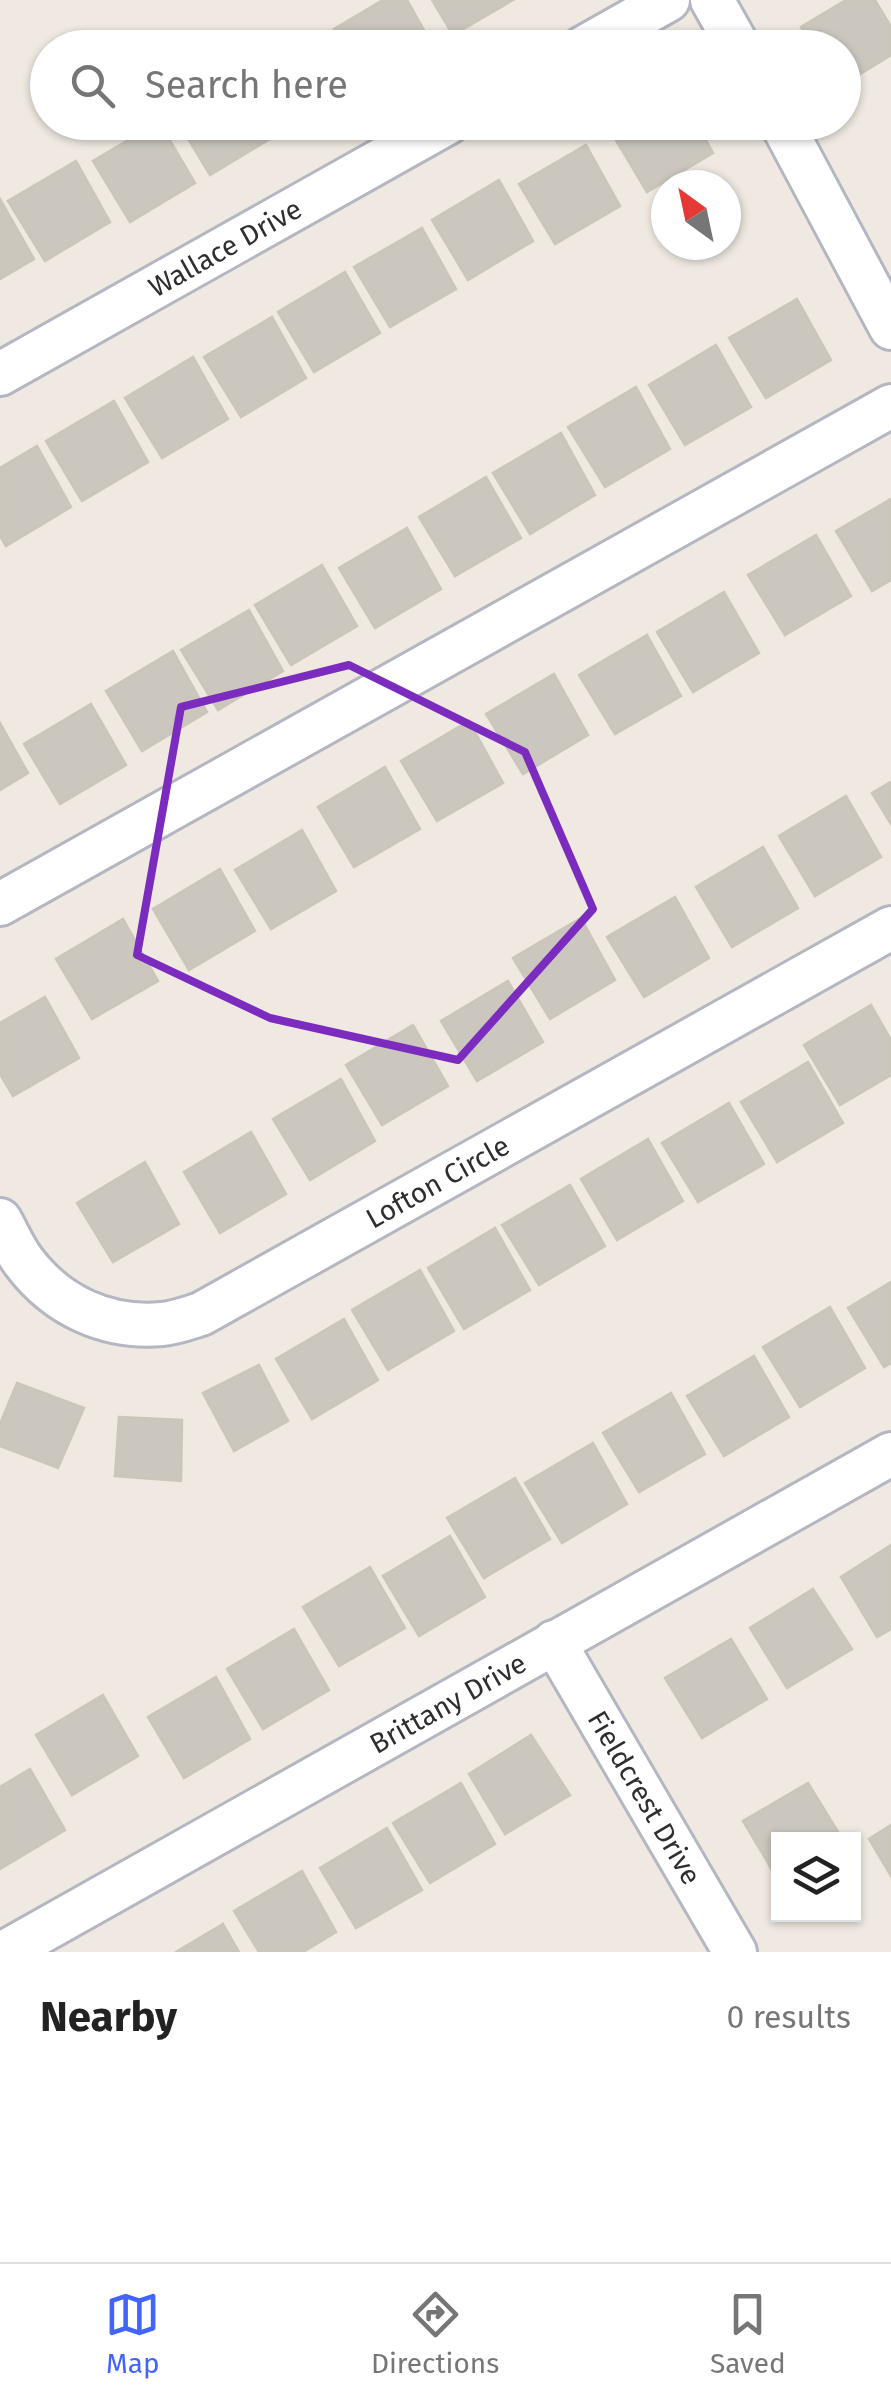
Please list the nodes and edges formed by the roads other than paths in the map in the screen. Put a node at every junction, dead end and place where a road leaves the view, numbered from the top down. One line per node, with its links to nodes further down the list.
1 (668, 0): 3 (street)
2 (712, 0): 4 (street)
3 (615, 30)
4 (729, 30)
5 (417, 140): 8 (street, Wallace Drive)
6 (791, 140): 7 (street)
7 (891, 328)
8 (0, 374)
9 (891, 406): 10 (street)
10 (0, 904)
11 (891, 928): 12 (street, Lofton Circle)
12 (0, 1220)
13 (891, 1454): 14 (street, Brittany Drive)
14 (554, 1642): 15 (street, Brittany Drive); 16 (street, Fieldcrest Drive)
15 (5, 1952)
16 (734, 1952)

